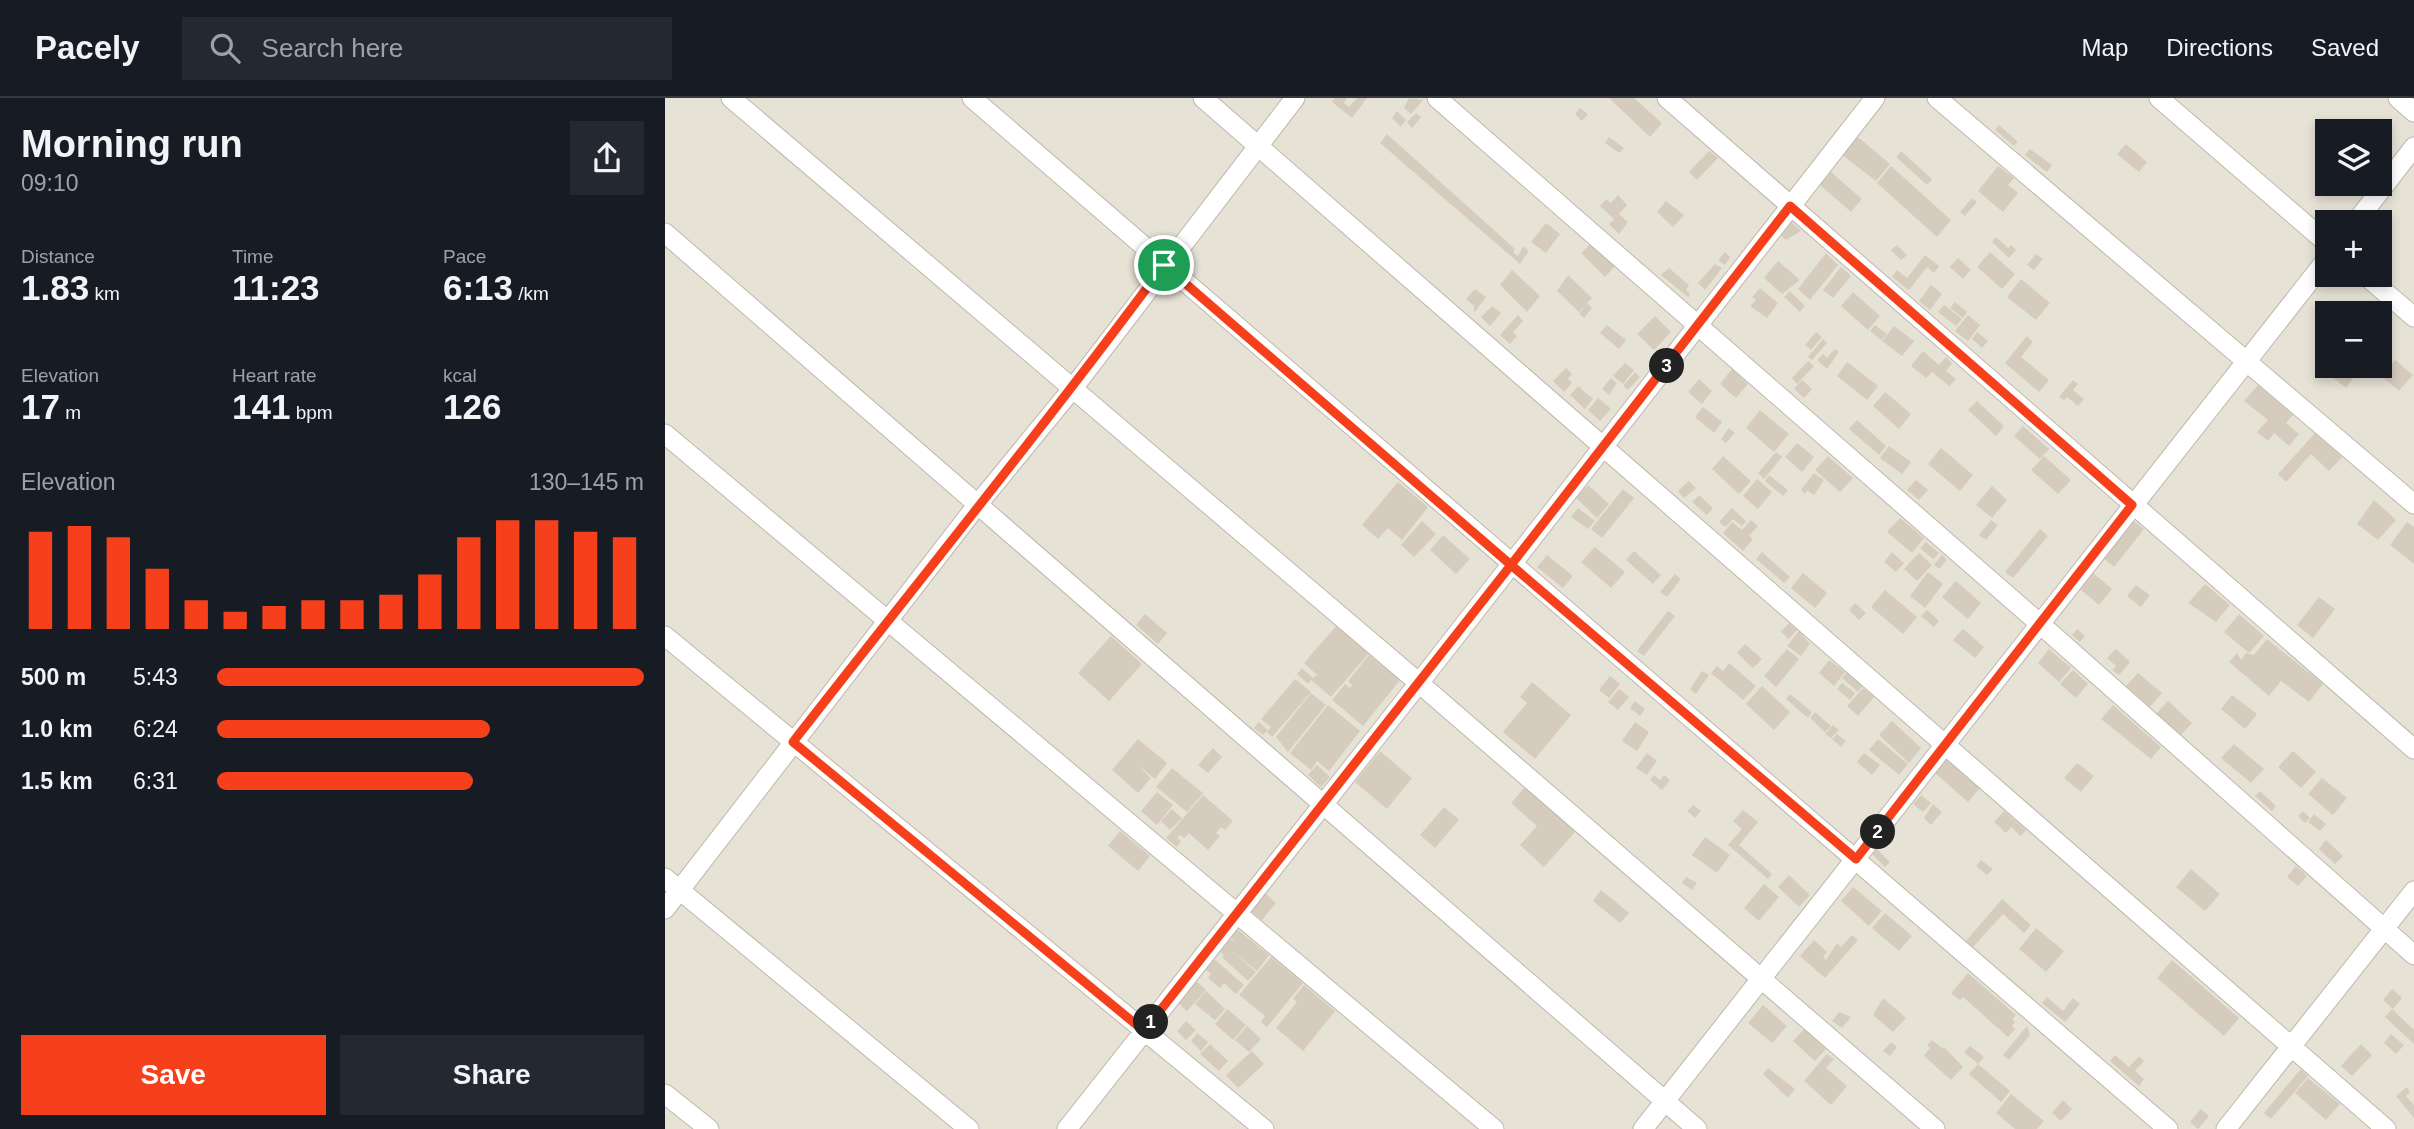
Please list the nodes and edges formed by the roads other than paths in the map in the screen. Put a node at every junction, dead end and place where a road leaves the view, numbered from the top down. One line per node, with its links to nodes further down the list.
1 (731, 98): 24 (street)
2 (972, 98): 18 (street)
3 (1203, 98): 12 (street)
4 (1295, 98): 12 (street)
5 (1437, 98): 22 (street)
6 (1667, 98): 14 (street)
7 (1875, 98): 14 (street)
8 (1937, 98): 23 (street)
9 (2159, 98): 17 (street)
10 (2398, 98): 11 (street)
11 (2414, 112)
12 (1258, 146): 18 (street); 26 (street)
13 (2414, 146): 15 (street)
14 (1790, 206): 22 (street); 29 (street)
15 (2365, 210)
16 (665, 233): 27 (street)
17 (2315, 233)
18 (1164, 265): 24 (street); 30 (street)
19 (2315, 273): 23 (street)
20 (2379, 287): 21 (street)
21 (2414, 317)
22 (1699, 325): 26 (street); 32 (street)
23 (2247, 360): 28 (street); 29 (street)
24 (1073, 388): 27 (street); 34 (street)
25 (665, 434): 31 (street)
26 (1604, 446): 30 (street); 36 (street)
27 (978, 503): 31 (street); 38 (street)
28 (2414, 504)
29 (2132, 505): 32 (street); 37 (street)
30 (1511, 565): 34 (street); 39 (street)
31 (887, 620): 35 (street); 43 (street)
32 (2039, 623): 36 (street); 44 (street)
33 (665, 636): 35 (street)
34 (1419, 683): 38 (street); 46 (street)
35 (793, 742): 40 (street); 47 (street)
36 (1945, 745): 39 (street); 48 (street)
37 (2414, 750)
38 (1324, 803): 43 (street); 50 (street)
39 (1856, 859): 46 (street); 59 (street)
40 (672, 884): 42 (street); 52 (street)
41 (2414, 891): 44 (street)
42 (665, 909)
43 (1237, 913): 47 (street); 55 (street)
44 (2383, 930): 45 (street); 48 (street)
45 (2414, 956)
46 (1761, 978): 50 (street); 58 (street)
47 (1144, 1031): 53 (street); 54 (street)
48 (2293, 1045): 60 (street); 61 (street)
49 (665, 1094): 51 (street)
50 (1665, 1101): 56 (street); 57 (street)
51 (709, 1129)
52 (969, 1129)
53 (1067, 1129)
54 (1263, 1129)
55 (1494, 1129)
56 (1643, 1129)
57 (1697, 1129)
58 (1935, 1129)
59 (2168, 1129)
60 (2226, 1129)
61 (2386, 1129)

